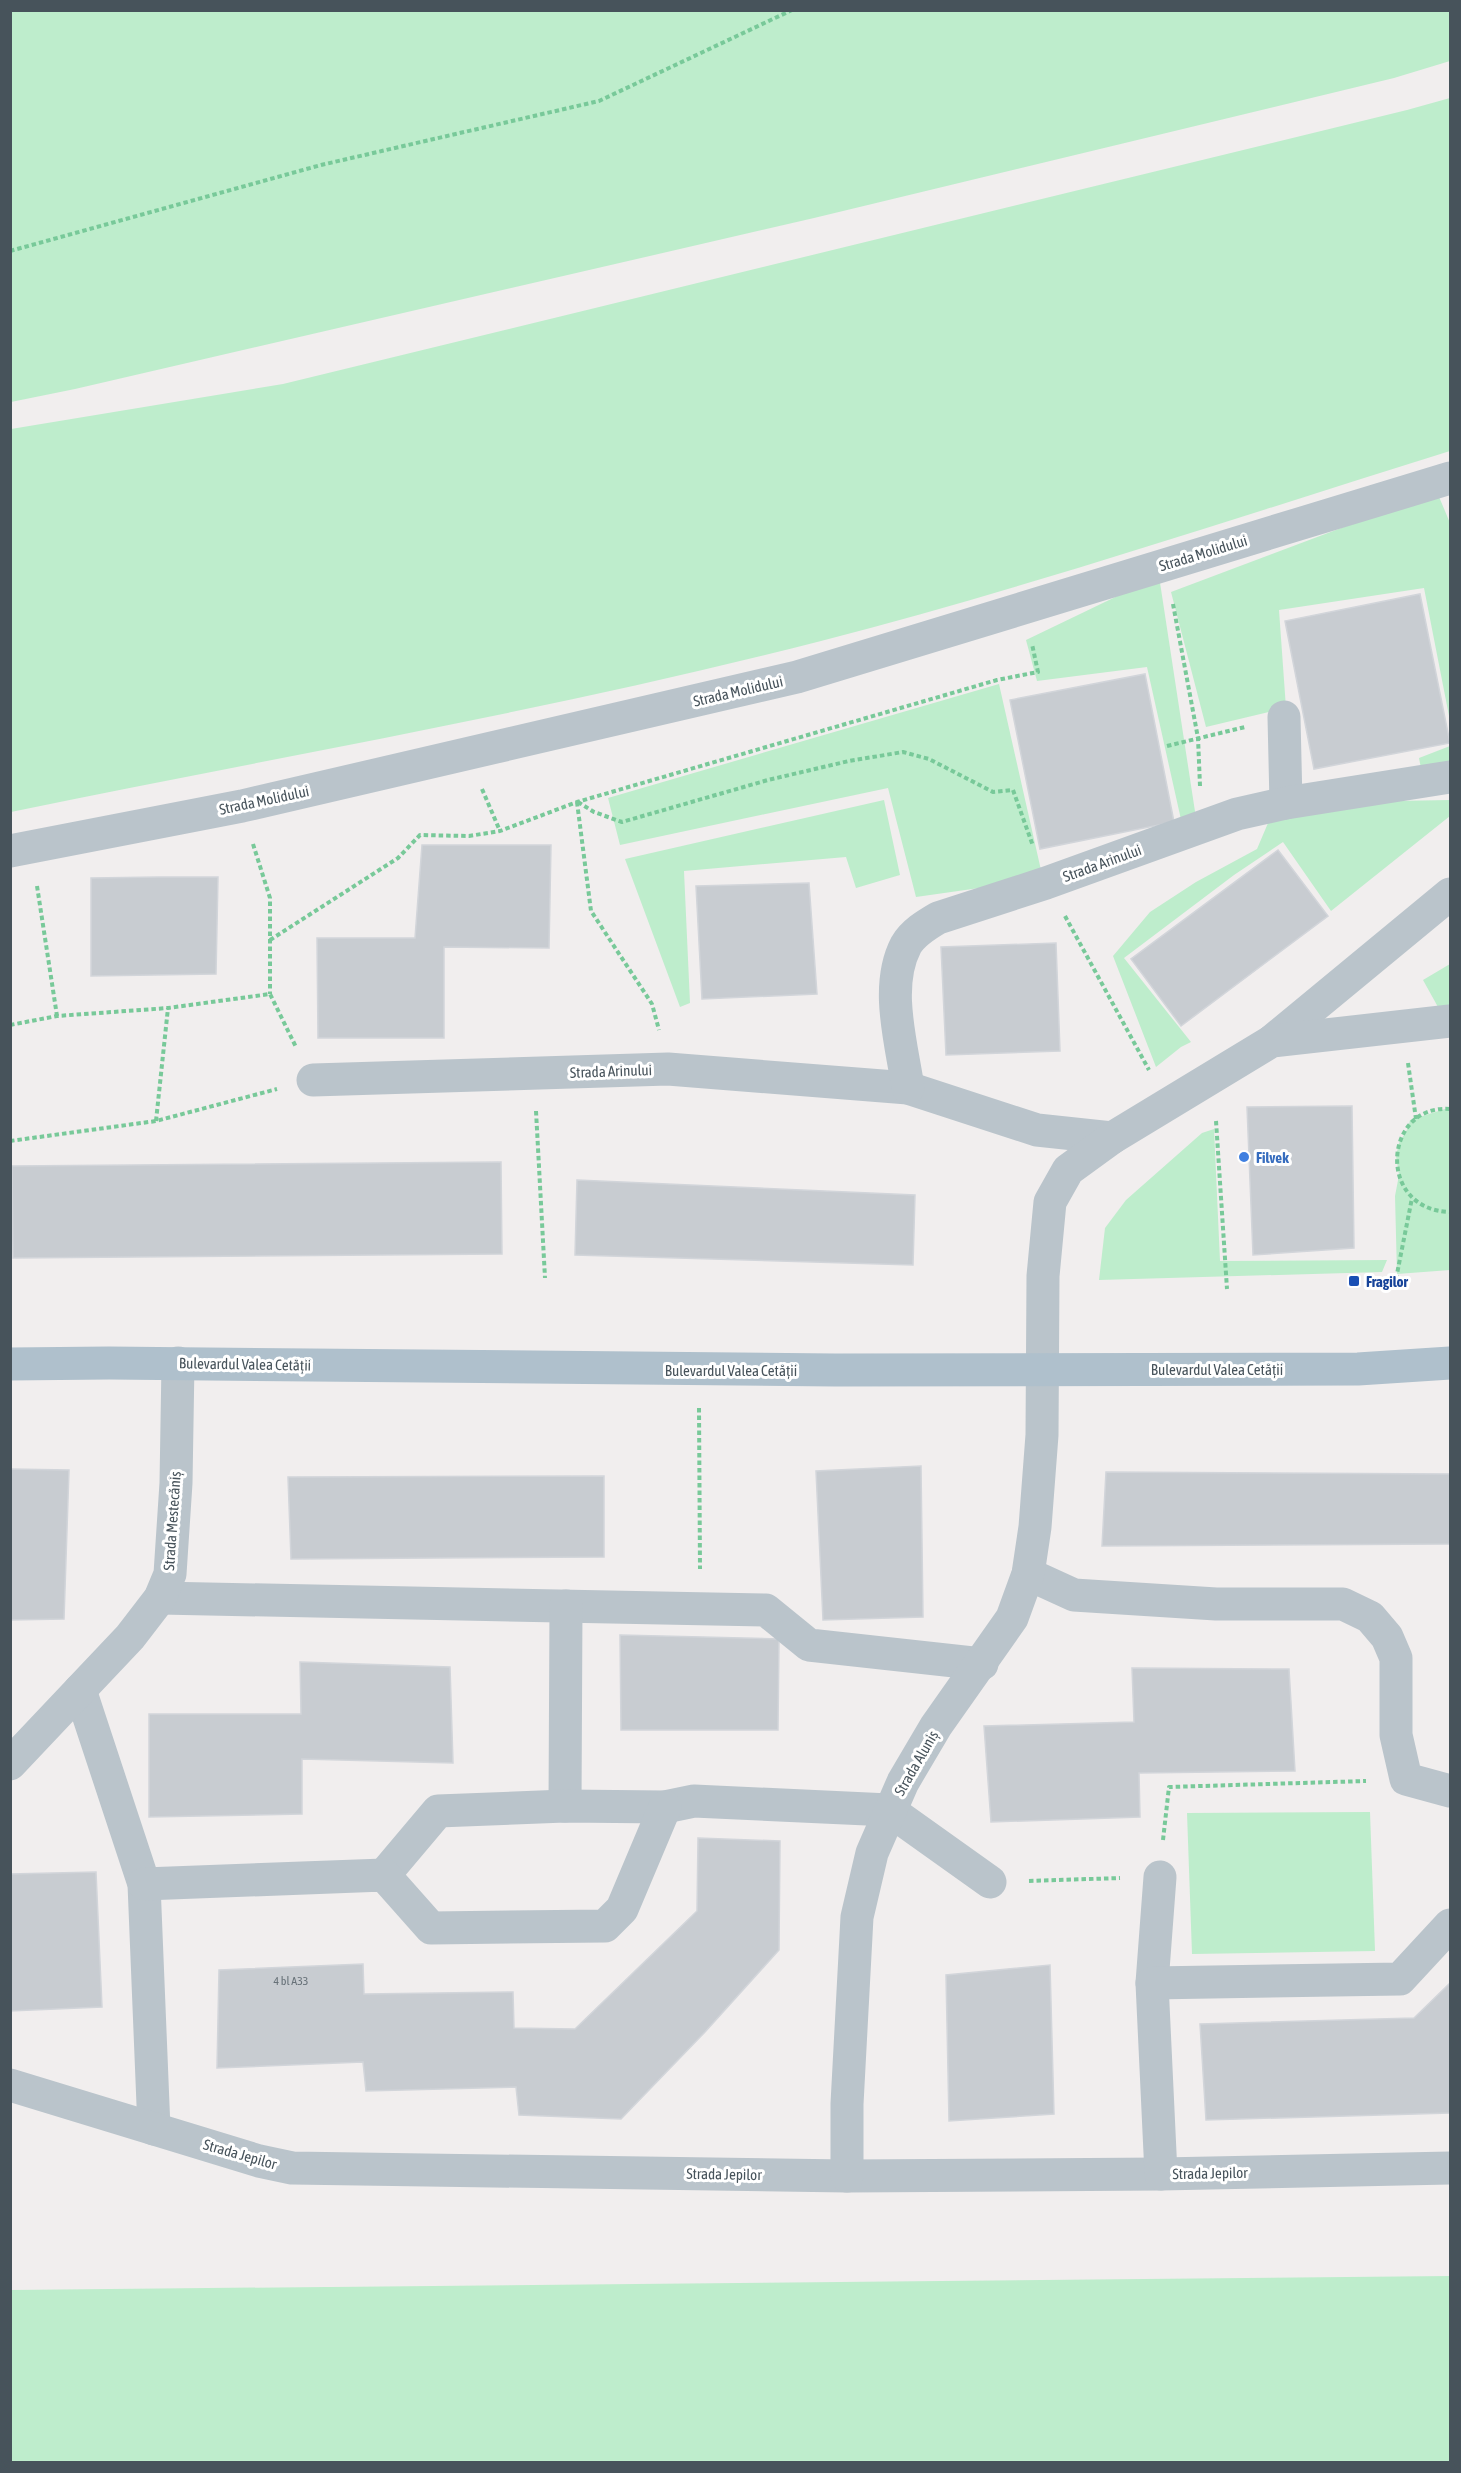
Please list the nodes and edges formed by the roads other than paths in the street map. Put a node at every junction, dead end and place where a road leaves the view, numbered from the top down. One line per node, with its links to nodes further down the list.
1 (1450, 478): 5 (street, Strada Molidului)
2 (1284, 717): 4 (street)
3 (1450, 777): 4 (street, Strada Arinului)
4 (1286, 803): 10 (street, Strada Arinului)
5 (21, 849)
6 (1450, 894): 8 (street)
7 (1450, 1021): 8 (street)
8 (1272, 1041): 11 (street)
9 (313, 1080): 10 (street, Strada Arinului)
10 (908, 1088): 11 (street, Strada Arinului)
11 (1112, 1138): 15 (street)
12 (178, 1363): 14 (main road, Bulevardul Valea Cetății); 15 (main road, Bulevardul Valea Cetății); 17 (street, Strada Mestecăniș)
13 (1450, 1363): 15 (main road, Bulevardul Valea Cetății)
14 (10, 1364)
15 (1044, 1370): 16 (street, Strada Aluniș)
16 (1028, 1574): 19 (street, Strada Aluniș); 22 (street)
17 (160, 1598): 18 (street); 20 (street, Strada Mestecăniș)
18 (566, 1606): 19 (street); 23 (street)
19 (982, 1664): 25 (street, Strada Aluniș)
20 (80, 1690): 21 (street, Strada Mestecăniș); 29 (street)
21 (10, 1764)
22 (1450, 1791)
23 (566, 1806): 24 (street); 26 (street)
24 (665, 1807): 25 (street); 26 (street)
25 (889, 1810): 28 (street); 36 (street, Strada Aluniș)
26 (384, 1875): 29 (street)
27 (1160, 1877): 31 (street)
28 (990, 1882)
29 (144, 1884): 33 (street)
30 (1450, 1925): 31 (street)
31 (1152, 1983): 35 (street)
32 (10, 2085): 33 (street, Strada Jepilor)
33 (154, 2128): 36 (street, Strada Jepilor)
34 (1450, 2168): 35 (street, Strada Jepilor)
35 (1161, 2174): 36 (street, Strada Jepilor)
36 (847, 2176)

